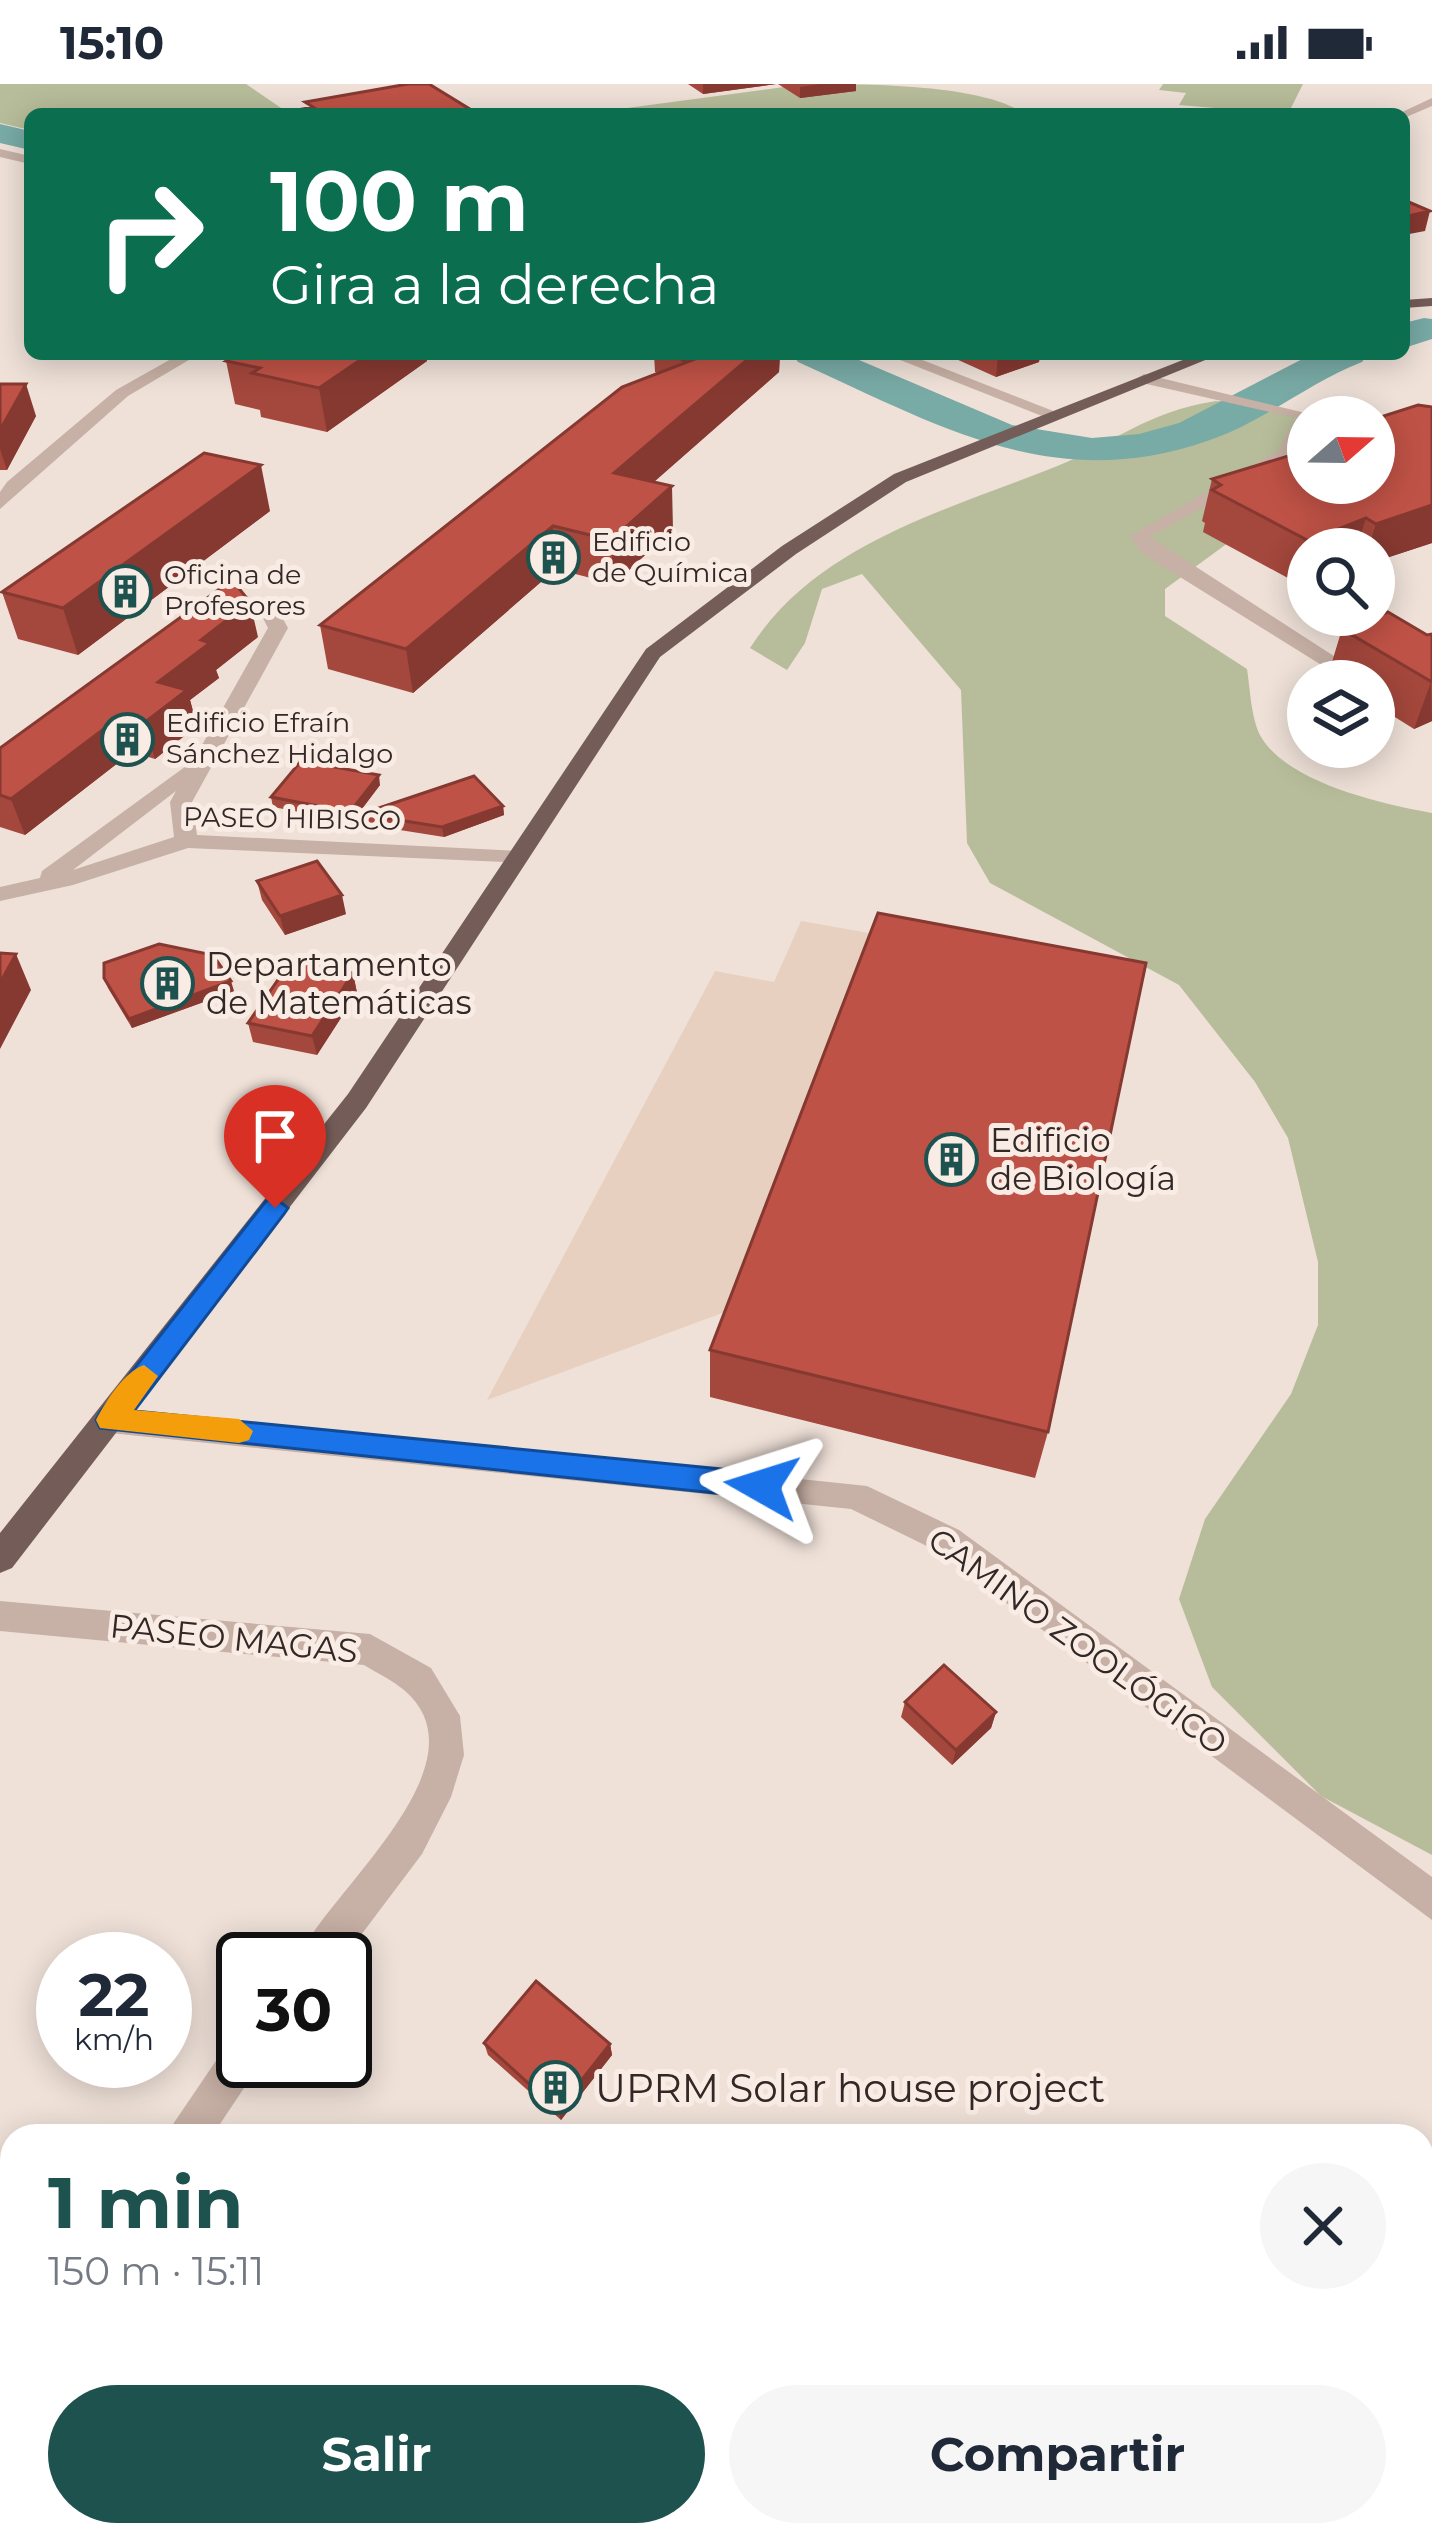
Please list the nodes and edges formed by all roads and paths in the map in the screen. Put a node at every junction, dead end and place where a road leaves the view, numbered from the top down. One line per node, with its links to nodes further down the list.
1 (180, 360): 8 (street)
2 (906, 360): 6 (street)
3 (1196, 360): 4 (main road)
4 (1144, 379): 5 (street); 6 (main road)
5 (1287, 411)
6 (1044, 418): 13 (main road)
7 (1287, 451): 10 (street)
8 (0, 504)
9 (269, 610): 11 (street)
10 (1327, 660)
11 (203, 760): 12 (street); 14 (street)
12 (186, 841): 13 (street, PASEO HIBISCO); 14 (street, PASEO HIBISCO)
13 (518, 858): 16 (main road)
14 (43, 881): 15 (street, PASEO HIBISCO)
15 (0, 894)
16 (110, 1420): 17 (main road); 19 (street, CAMINO ZOOLÓGICO)
17 (0, 1558)
18 (0, 1616): 20 (street, PASEO MAGAS)
19 (1432, 1901)
20 (339, 1932)
21 (221, 2088): 22 (street)
22 (195, 2124)

